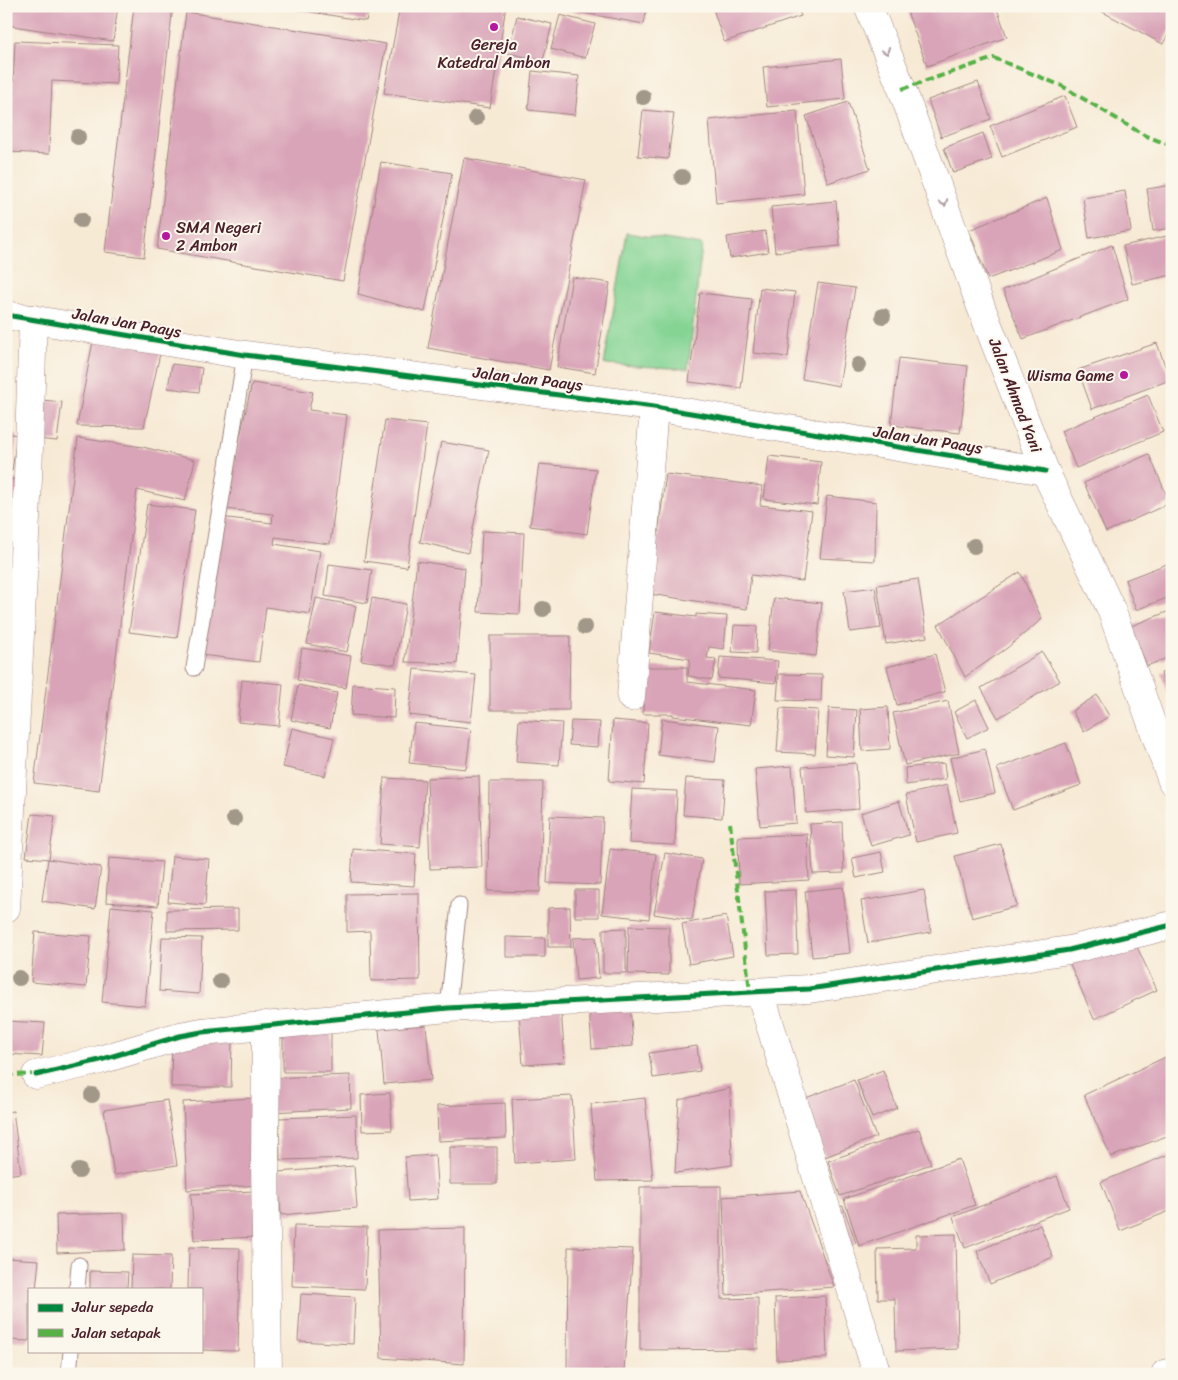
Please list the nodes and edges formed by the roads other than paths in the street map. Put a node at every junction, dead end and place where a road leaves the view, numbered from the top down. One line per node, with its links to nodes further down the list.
1 (868, 6): 6 (main road, Jalan Ahmad Yani, one-way to 6)
2 (6, 315): 3 (main road, Jalan Jan Paays)
3 (33, 319): 4 (main road, Jalan Jan Paays); 11 (main road)
4 (245, 355): 5 (main road, Jalan Jan Paays); 7 (lane)
5 (654, 407): 6 (main road, Jalan Jan Paays); 8 (main road)
6 (1045, 471): 9 (main road, Jalan Ahmad Yani)
7 (194, 668)
8 (631, 697)
9 (1172, 780)
10 (459, 905): 14 (lane)
11 (6, 908)
12 (1172, 925): 13 (main road)
13 (760, 992): 14 (main road); 23 (main road)
14 (448, 1008): 15 (main road)
15 (266, 1026): 16 (main road); 22 (main road)
16 (36, 1074)
17 (79, 1265): 18 (lane)
18 (76, 1288)
19 (71, 1352): 21 (lane)
20 (1172, 1372): 24 (main road)
21 (69, 1374)
22 (268, 1374)
23 (877, 1374)
24 (1165, 1374)

